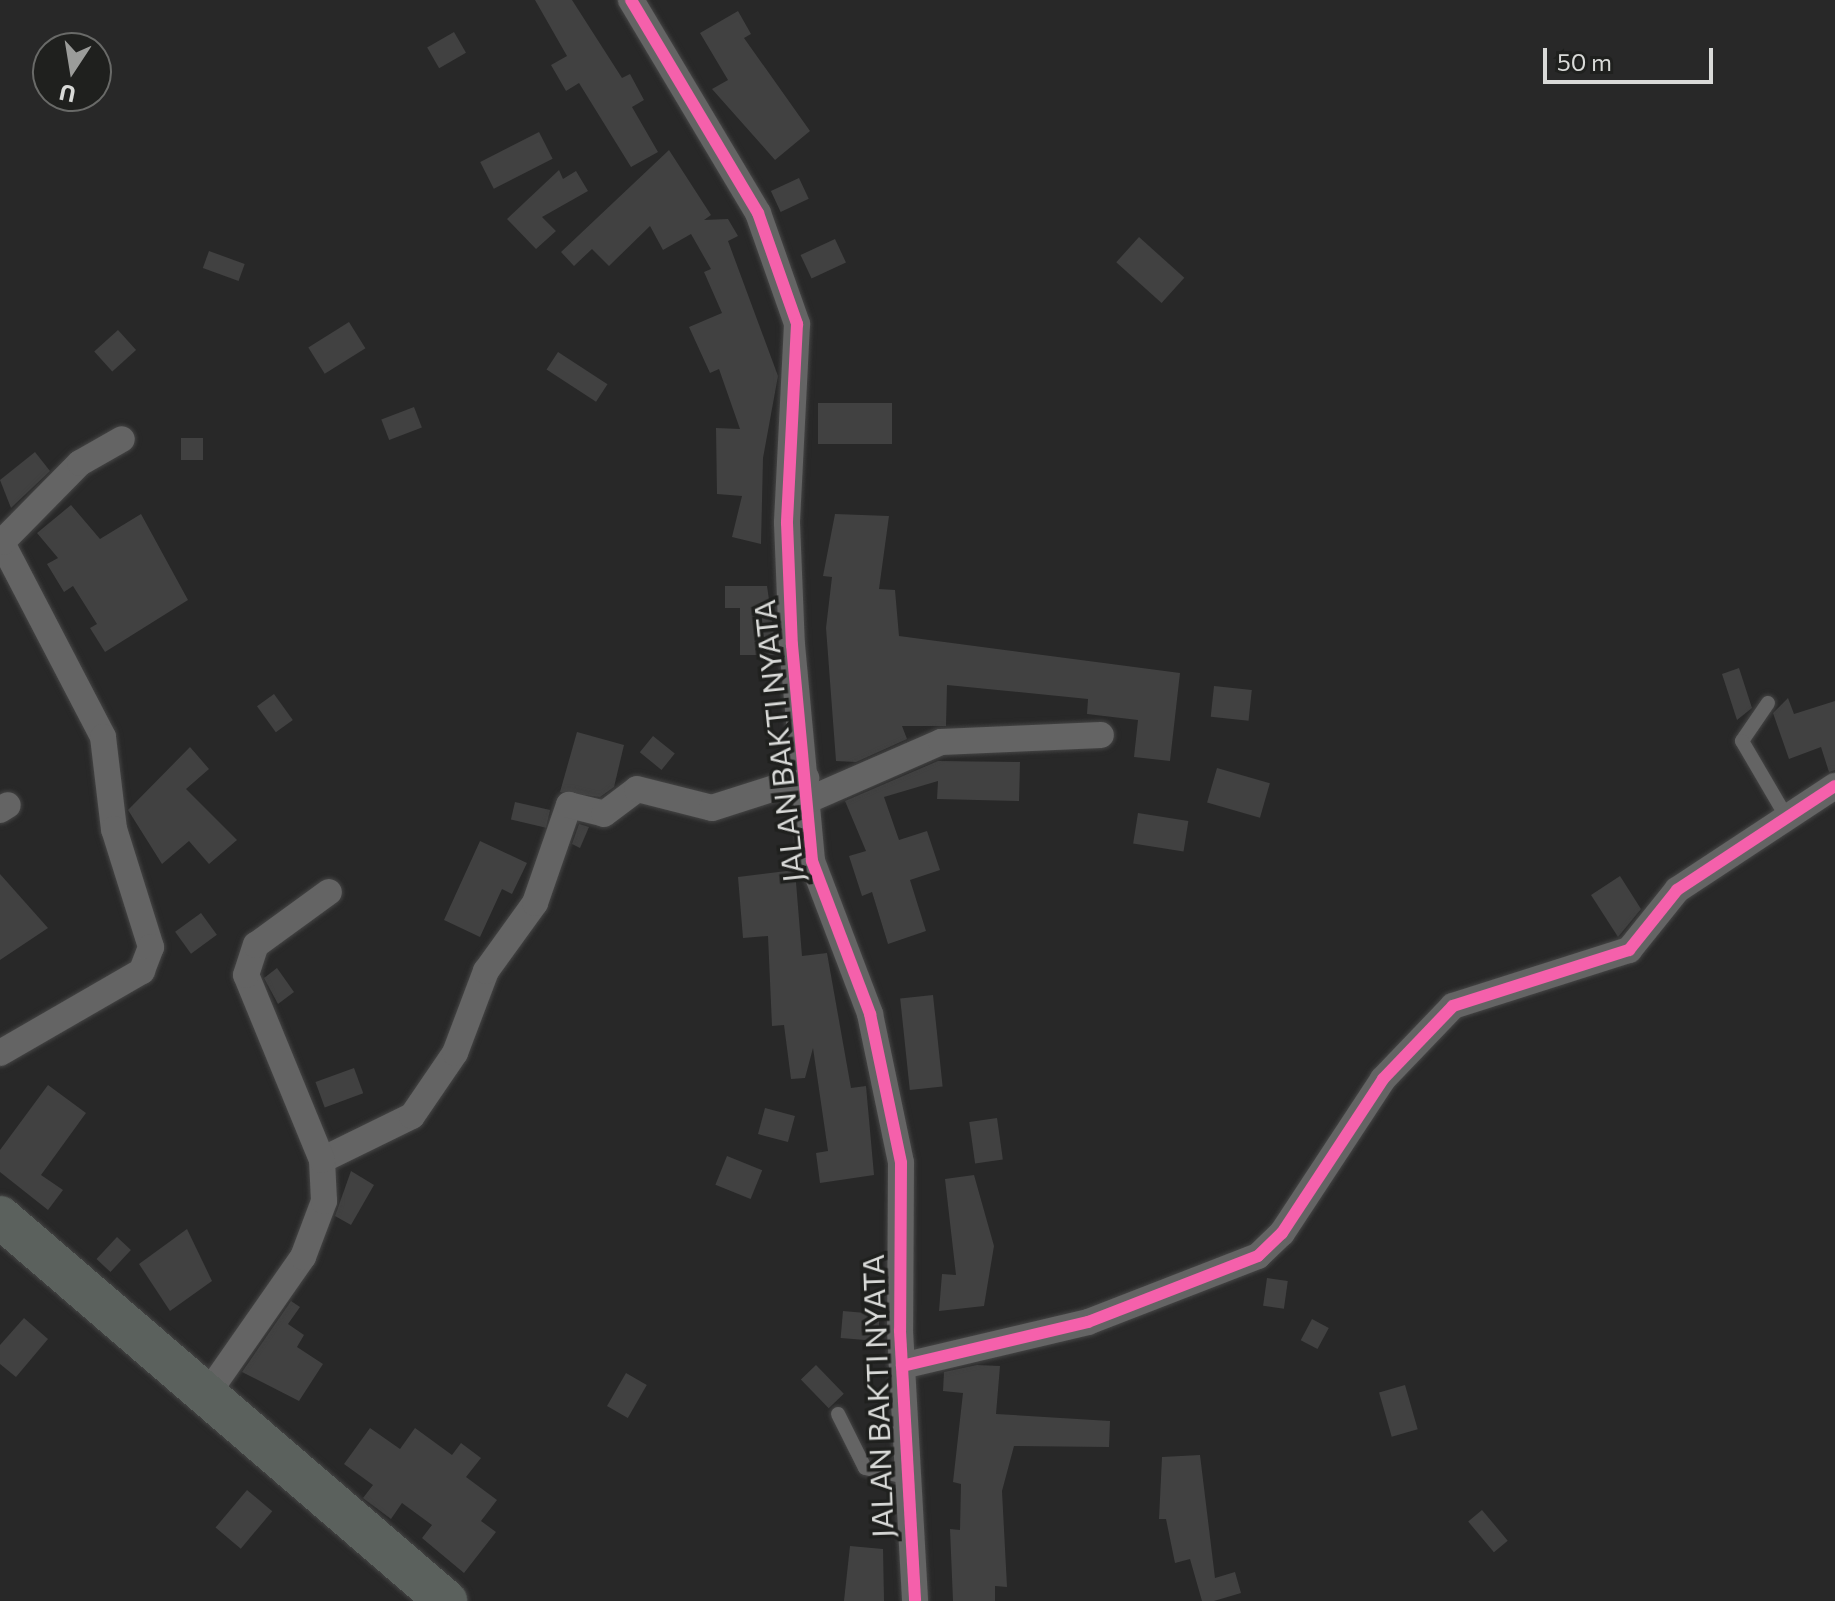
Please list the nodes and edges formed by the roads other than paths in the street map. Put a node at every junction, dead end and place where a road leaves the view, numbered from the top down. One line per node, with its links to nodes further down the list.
1 (631, 0): 7 (street, JALAN BAKTI NYATA)
2 (122, 439): 3 (street)
3 (1, 540): 10 (street)
4 (1768, 703): 8 (lane)
5 (1101, 735): 7 (street)
6 (1835, 786): 8 (street)
7 (806, 789): 11 (street); 13 (street, JALAN BAKTI NYATA)
8 (1787, 818): 13 (street)
9 (329, 892): 11 (street)
10 (0, 1053)
11 (322, 1160): 14 (street)
12 (0, 1217): 14 (main road)
13 (902, 1366): 16 (street, JALAN BAKTI NYATA)
14 (208, 1393): 17 (main road)
15 (838, 1414): 16 (lane)
16 (910, 1478): 18 (street, JALAN BAKTI NYATA)
17 (446, 1601)
18 (915, 1601)

